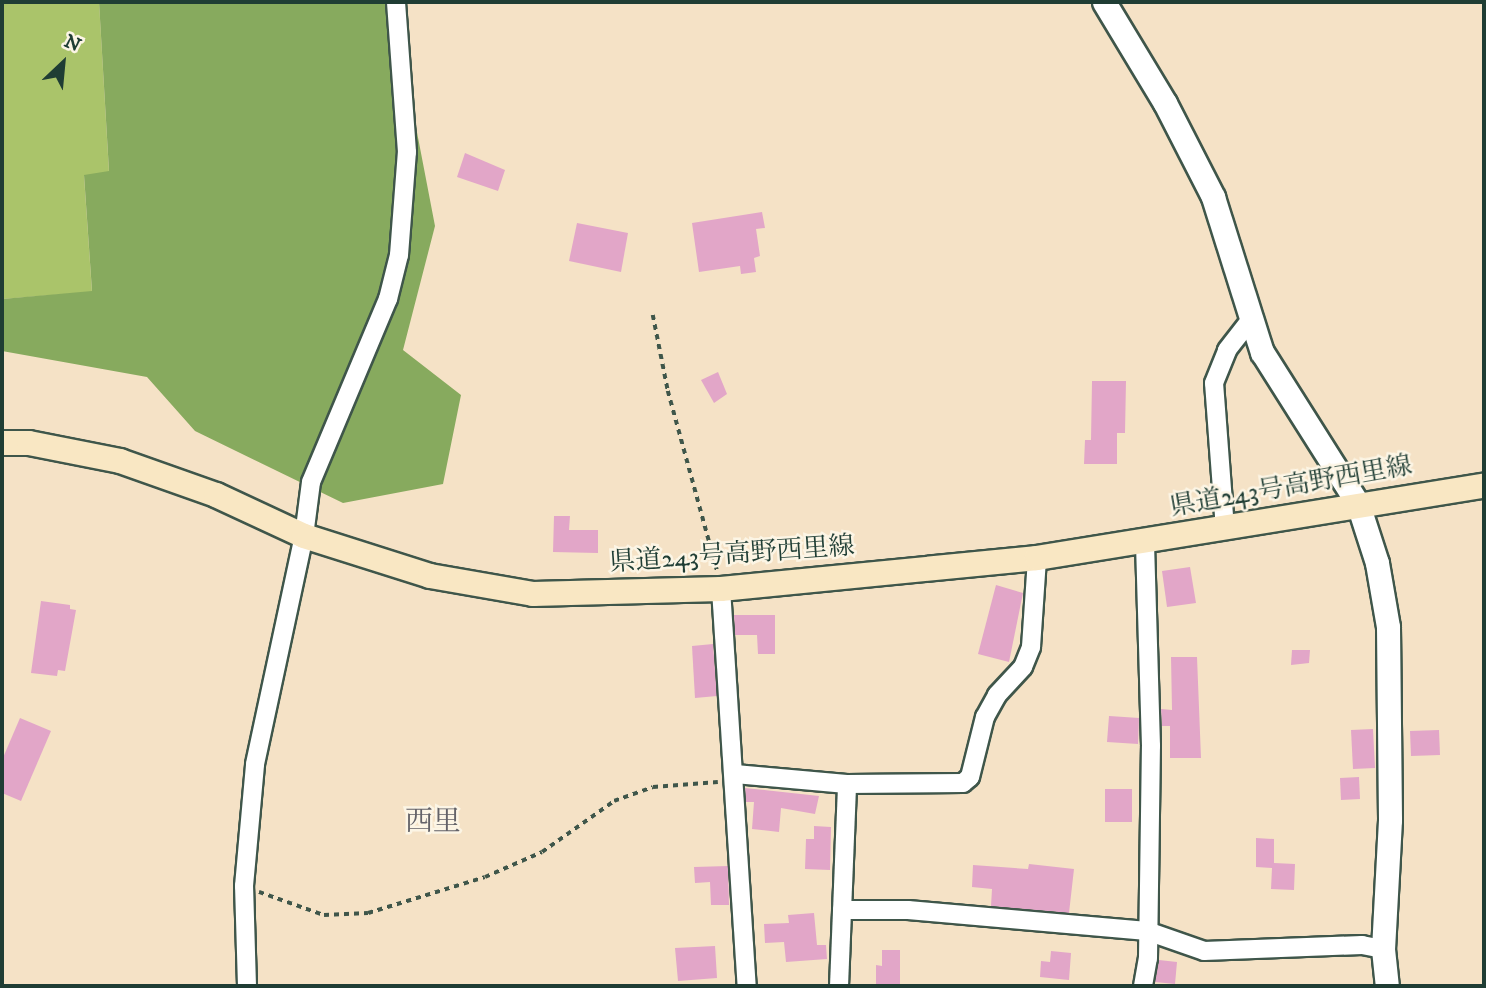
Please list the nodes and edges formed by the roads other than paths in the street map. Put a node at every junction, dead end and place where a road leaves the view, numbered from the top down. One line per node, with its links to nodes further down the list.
1 (396, 2): 8 (street)
2 (1104, 2): 3 (street)
3 (1250, 321): 6 (street); 7 (street)
4 (2, 443): 8 (main road, 県道243号高野西里線)
5 (1484, 486): 6 (main road, 県道243号高野西里線)
6 (1358, 505): 7 (main road, 県道243号高野西里線); 16 (street)
7 (1225, 529): 9 (main road, 県道243号高野西里線)
8 (304, 536): 11 (main road, 県道243号高野西里線); 17 (street)
9 (1145, 542): 10 (main road, 県道243号高野西里線); 15 (street)
10 (1037, 558): 11 (main road, 県道243号高野西里線); 13 (street)
11 (721, 589): 12 (street)
12 (735, 777): 13 (street); 18 (street)
13 (847, 784): 14 (street)
14 (842, 910): 15 (street); 19 (street)
15 (1147, 931): 16 (street); 20 (street)
16 (1383, 949): 21 (street)
17 (247, 986)
18 (747, 986)
19 (839, 986)
20 (1143, 986)
21 (1387, 986)

